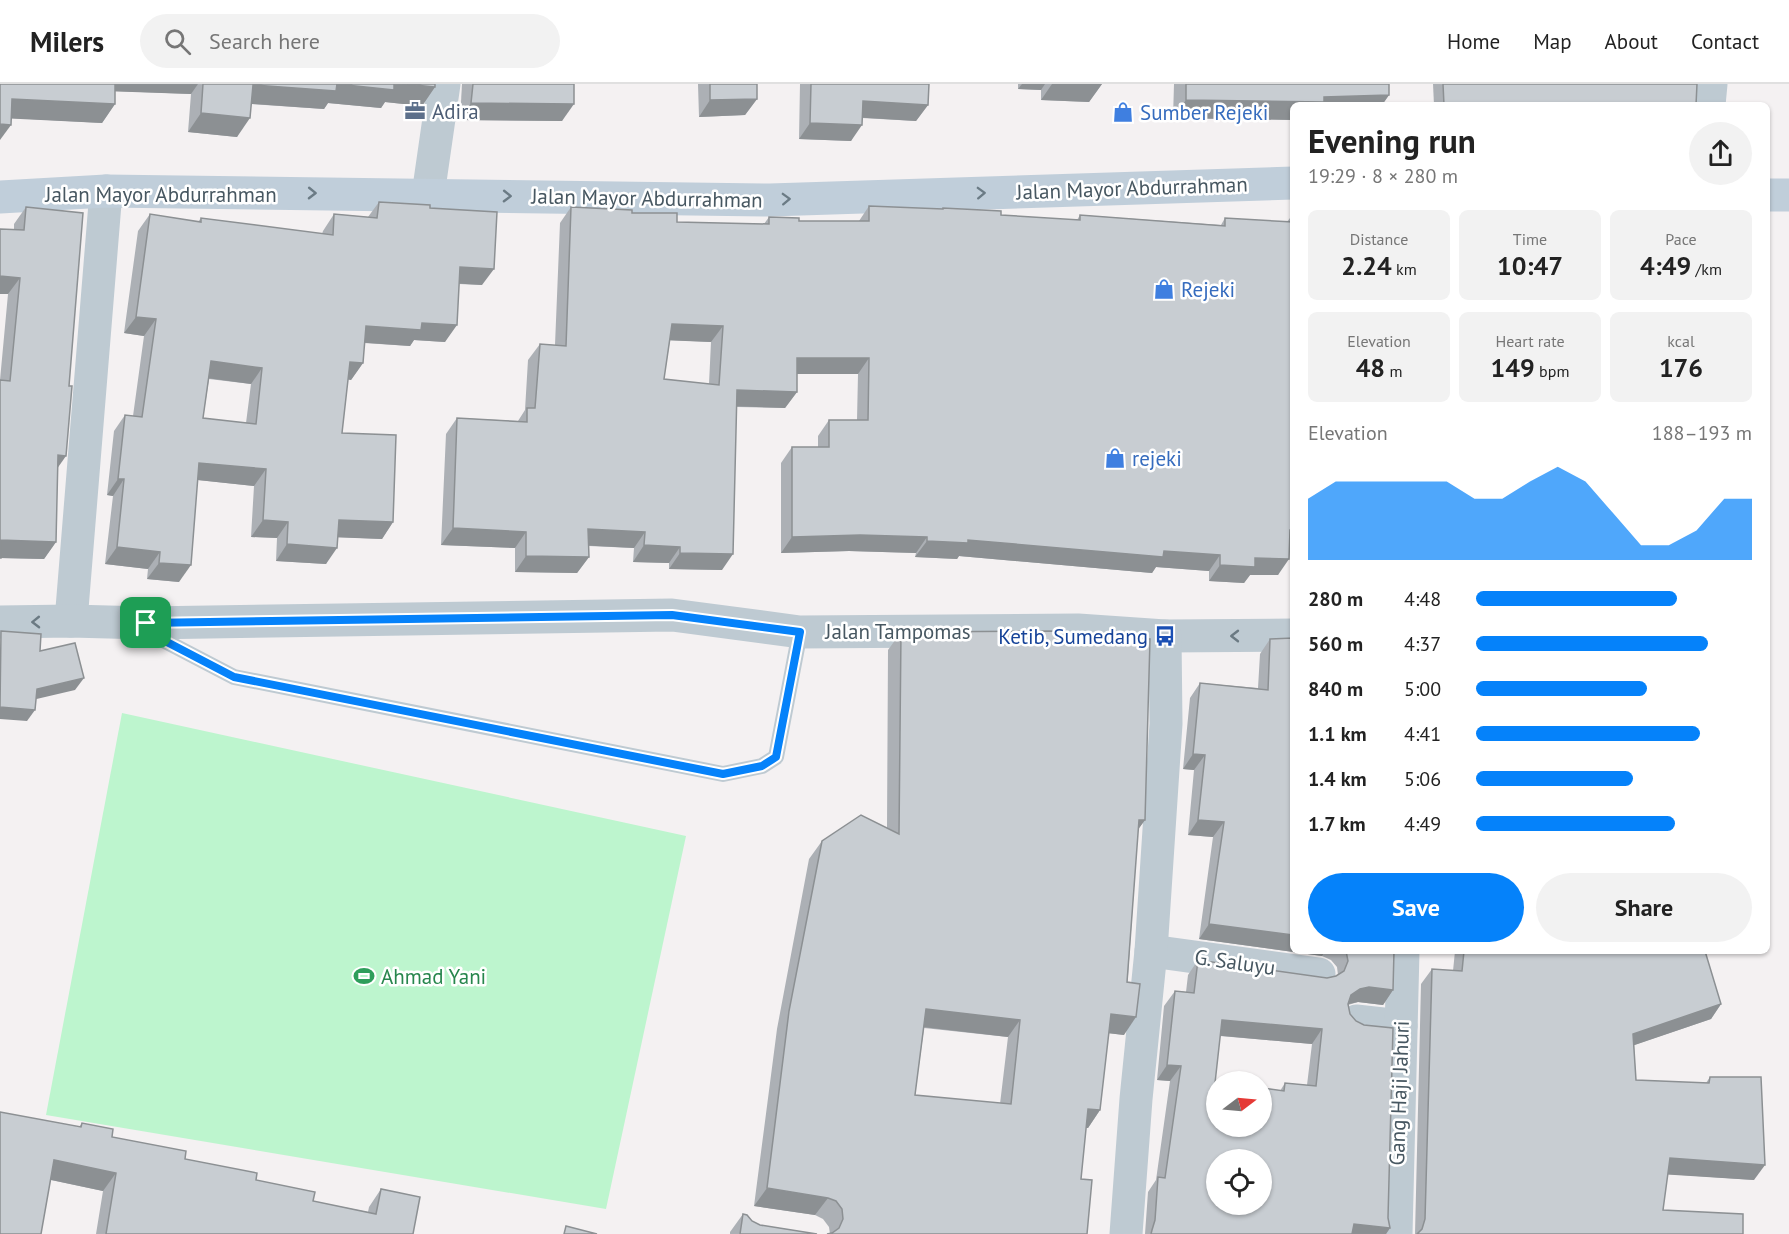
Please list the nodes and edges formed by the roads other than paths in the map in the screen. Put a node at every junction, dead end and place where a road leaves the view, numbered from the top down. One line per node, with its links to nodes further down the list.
1 (444, 84): 6 (street)
2 (1712, 84): 3 (street)
3 (1709, 102)
4 (1290, 183): 6 (main road, Jalan Mayor Abdurrahman, one-way to 4)
5 (106, 191): 6 (main road, Jalan Mayor Abdurrahman, one-way to 6); 9 (main road, Jalan Mayor Abdurrahman); 10 (street)
6 (428, 195)
7 (1770, 195): 8 (main road)
8 (1789, 195)
9 (0, 197)
10 (71, 621): 11 (street, Jalan Tampomas, one-way to 11); 12 (street, Jalan Tampomas)
11 (0, 622)
12 (146, 623): 13 (street, Jalan Tampomas); 13 (lane)
13 (800, 632): 15 (street, Jalan Tampomas)
14 (1290, 635): 15 (street, Jalan Tampomas, one-way to 15)
15 (1165, 636): 16 (street)
16 (1151, 951): 18 (street, G. Saluyu); 21 (street)
17 (1403, 954): 20 (street, Gang Haji Jahuri)
18 (1319, 974)
19 (1356, 1021): 20 (street)
20 (1401, 1026): 22 (street, Gang Haji Jahuri)
21 (1126, 1234)
22 (1396, 1234)

